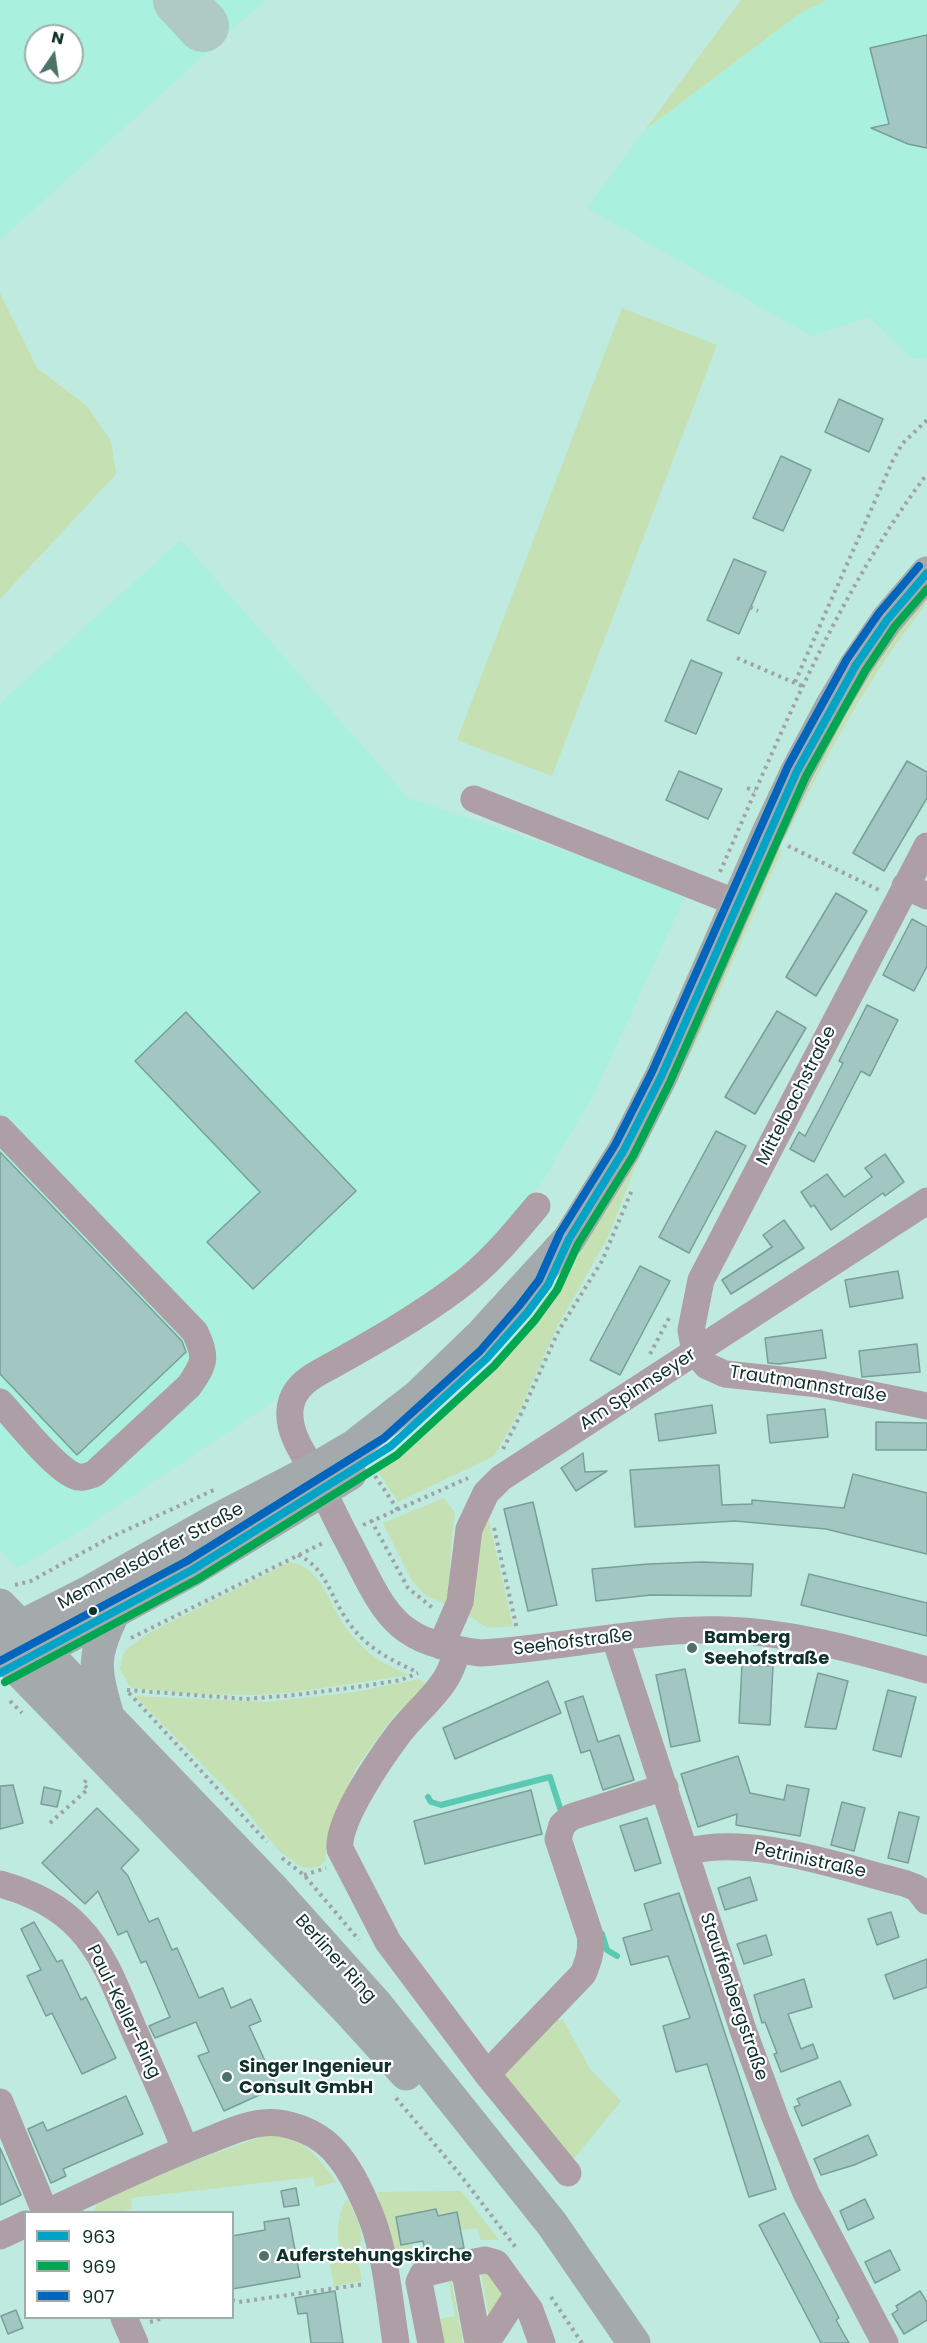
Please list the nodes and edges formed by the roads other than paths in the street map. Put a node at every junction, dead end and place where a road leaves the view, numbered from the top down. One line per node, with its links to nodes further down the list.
1 (927, 573): 5 (main road, Memmelsdorfer Straße)
2 (474, 799): 5 (street)
3 (927, 846): 4 (street, Mittelbachstraße)
4 (910, 894): 9 (street, Mittelbachstraße)
5 (724, 897): 12 (main road, Memmelsdorfer Straße)
6 (0, 1129): 10 (street)
7 (927, 1201): 9 (street, Am Spinnseyer)
8 (537, 1206): 12 (street, Seehofstraße)
9 (695, 1352): 11 (street, Trautmannstraße); 16 (street, Am Spinnseyer)
10 (0, 1402)
11 (927, 1406)
12 (318, 1480): 13 (main road, Memmelsdorfer Straße); 14 (main road, Memmelsdorfer Straße); 16 (street, Seehofstraße)
13 (7, 1614): 17 (main road, Berliner Ring)
14 (120, 1626): 17 (main road, Memmelsdorfer Straße); 20 (main road)
15 (615, 1638): 16 (street, Seehofstraße); 18 (street, Seehofstraße); 21 (street, Stauffenbergstraße)
16 (450, 1648): 25 (street)
17 (44, 1650): 19 (main road, Memmelsdorfer Straße); 20 (main road, Berliner Ring)
18 (927, 1670)
19 (5, 1672): 45 (main road, Berliner Ring)
20 (109, 1718): 46 (main road, Berliner Ring)
21 (664, 1788): 22 (street, Stauffenbergstraße); 25 (street)
22 (685, 1852): 24 (street, Petrinistraße); 47 (street, Stauffenbergstraße)
23 (0, 1884): 27 (street, Paul-Keller-Ring)
24 (927, 1901)
25 (486, 2074): 28 (street)
26 (0, 2102): 30 (street)
27 (185, 2149): 29 (street); 35 (street)
28 (568, 2173)
29 (79, 2206): 31 (street)
30 (46, 2211)
31 (52, 2211)
32 (24, 2224): 33 (street)
33 (0, 2236)
34 (459, 2265): 36 (street); 37 (street); 42 (street)
35 (384, 2272): 36 (street); 40 (street)
36 (423, 2274): 41 (street)
37 (518, 2294): 43 (street); 44 (street)
38 (124, 2319): 39 (street)
39 (135, 2343)
40 (396, 2343)
41 (431, 2343)
42 (478, 2343)
43 (486, 2343)
44 (542, 2343)
45 (611, 2343)
46 (634, 2343)
47 (885, 2343)

